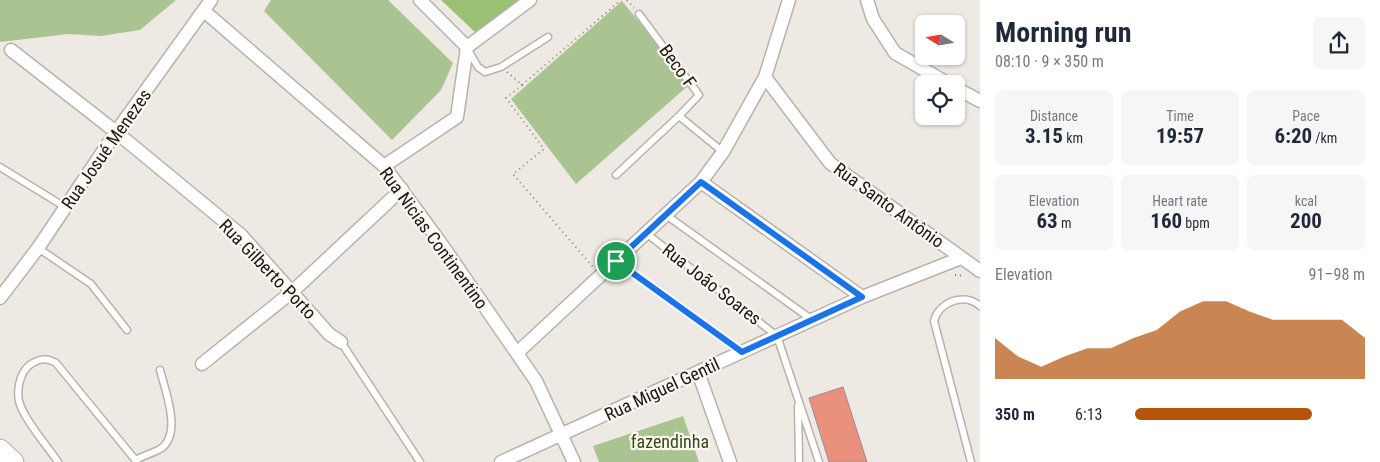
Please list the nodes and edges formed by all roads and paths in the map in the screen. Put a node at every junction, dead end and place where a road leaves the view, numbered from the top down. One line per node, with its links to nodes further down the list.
1 (420, 0): 9 (street)
2 (530, 0): 9 (street)
3 (621, 0): 14 (path)
4 (789, 0): 13 (street)
5 (868, 0): 12 (street)
6 (208, 5): 18 (street, Rua Josué Menezes); 20 (street, Rua Nicias Continentino)
7 (639, 14): 17 (lane, Beco F)
8 (548, 37): 11 (lane)
9 (467, 47): 11 (lane); 20 (street)
10 (11, 50): 18 (street, Rua Gilberto Porto)
11 (502, 68): 14 (path)
12 (933, 75)
13 (765, 77): 19 (street); 29 (street, Rua Santo Antônio)
14 (522, 85): 32 (path)
15 (965, 93): 16 (street)
16 (980, 101)
17 (679, 116): 19 (lane, Beco F); 22 (lane, Beco F)
18 (116, 132): 25 (street, Rua Josué Menezes); 34 (street, Rua Gilberto Porto)
19 (723, 152): 23 (street)
20 (384, 166): 24 (street, Rua Nicias Continentino)
21 (0, 167): 25 (lane)
22 (616, 175)
23 (701, 182): 26 (street); 35 (street)
24 (402, 189): 34 (street); 43 (street, Rua Nicias Continentino)
25 (65, 207): 28 (street, Rua Josué Menezes)
26 (666, 215): 27 (street); 38 (lane)
27 (646, 233): 30 (street); 40 (lane, Rua João Soares)
28 (38, 248): 36 (street, Rua Josué Menezes); 39 (lane)
29 (961, 258): 33 (street, Rua Santo Antônio); 35 (street, Rua Miguel Gentil)
30 (616, 261): 32 (street); 42 (lane)
31 (949, 274): 33 (path)
32 (600, 276): 43 (street)
33 (976, 276)
34 (293, 291): 41 (street, Rua Gilberto Porto); 44 (street)
35 (862, 297): 38 (street, Rua Miguel Gentil)
36 (0, 298)
37 (980, 306): 59 (lane)
38 (812, 320): 40 (street, Rua Miguel Gentil)
39 (127, 330)
40 (777, 336): 42 (street, Rua Miguel Gentil); 47 (lane)
41 (341, 342): 53 (lane, Rua Gilberto Porto)
42 (742, 352): 46 (street, Rua Miguel Gentil)
43 (516, 353): 48 (street, Rua Nicias Continentino)
44 (202, 364)
45 (160, 370): 50 (lane)
46 (698, 372): 48 (street, Rua Miguel Gentil); 56 (street)
47 (797, 397): 57 (lane); 58 (lane)
48 (562, 434): 54 (street, Rua Miguel Gentil); 55 (street, Rua Nicias Continentino)
49 (0, 449): 51 (main road)
50 (136, 461): 52 (lane)
51 (14, 462)
52 (58, 462)
53 (420, 462)
54 (501, 462)
55 (574, 462)
56 (730, 462)
57 (799, 462)
58 (819, 462)
59 (971, 462)

